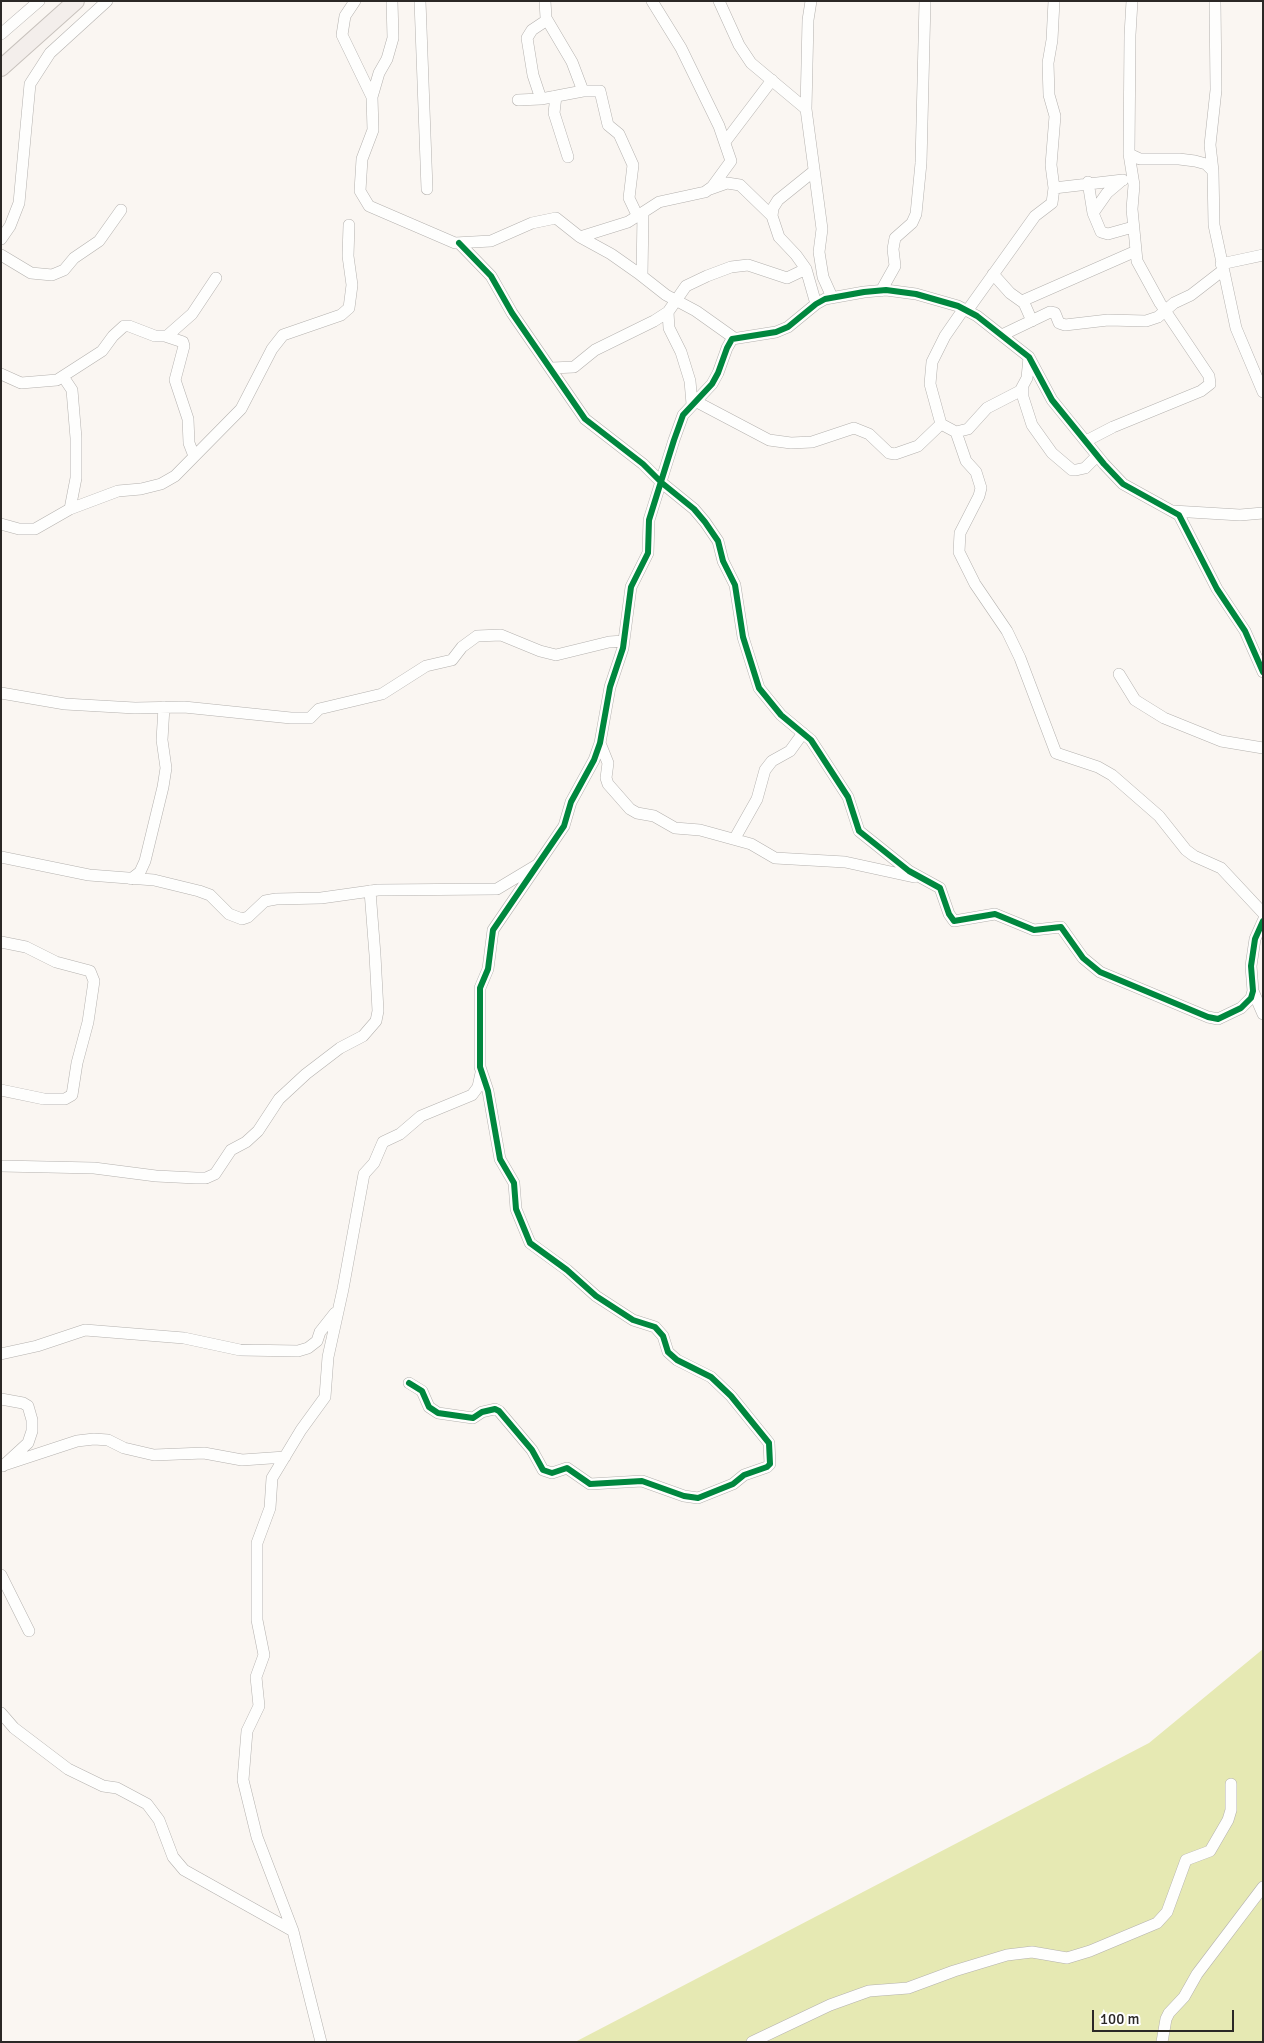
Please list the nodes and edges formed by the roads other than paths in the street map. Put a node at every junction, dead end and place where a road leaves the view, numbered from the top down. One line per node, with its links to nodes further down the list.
1 (39, 1): 16 (street)
2 (76, 1): 17 (highway)
3 (107, 1): 43 (street)
4 (355, 1): 20 (street)
5 (392, 1): 20 (street)
6 (420, 1): 34 (street)
7 (545, 1): 15 (street)
8 (652, 1): 25 (street)
9 (719, 1): 18 (street)
10 (811, 1): 24 (street)
11 (925, 1): 53 (street)
12 (1054, 1): 33 (street)
13 (1132, 1): 26 (street)
14 (1215, 1): 30 (street)
15 (547, 20): 19 (street); 22 (street)
16 (1, 34)
17 (1, 68)
18 (772, 80): 24 (street); 25 (street)
19 (583, 91): 21 (street); 38 (street)
20 (372, 96): 44 (street)
21 (556, 96): 22 (street); 27 (street)
22 (541, 99): 23 (street)
23 (518, 100)
24 (806, 109): 29 (street)
25 (726, 142): 35 (street)
26 (1129, 154): 28 (street); 30 (street)
27 (568, 157)
28 (1131, 170): 31 (street); 41 (street)
29 (814, 171): 39 (street); 54 (street)
30 (1213, 171): 48 (street)
31 (1123, 180): 32 (street); 37 (street)
32 (1088, 182): 33 (street); 37 (street)
33 (1054, 188): 50 (street)
34 (427, 190)
35 (709, 190): 38 (street); 39 (street)
36 (121, 210): 46 (street)
37 (1093, 213): 41 (street)
38 (641, 215): 42 (street); 51 (street)
39 (772, 216): 49 (street)
40 (349, 225): 75 (street)
41 (1133, 227): 45 (street)
42 (580, 237): 44 (street); 51 (street)
43 (1, 239)
44 (459, 243): 66 (street)
45 (1136, 251): 56 (street); 60 (street)
46 (1, 255)
47 (1263, 255): 48 (street)
48 (1222, 268): 60 (street); 70 (street)
49 (806, 269): 55 (street); 57 (street)
50 (993, 274): 56 (street); 58 (street)
51 (642, 276): 55 (street)
52 (216, 278): 63 (street)
53 (882, 291): 54 (street); 58 (street)
54 (832, 297): 57 (street)
55 (676, 300): 59 (street); 64 (street)
56 (1022, 301): 61 (street)
57 (816, 304): 64 (street)
58 (965, 310): 62 (street); 72 (street)
59 (668, 312): 66 (street); 71 (street)
60 (1166, 312): 61 (street); 74 (street)
61 (1032, 321): 62 (street)
62 (1002, 335): 65 (street)
63 (165, 336): 68 (street); 75 (street)
64 (734, 338): 71 (street)
65 (1029, 357): 69 (street); 74 (street)
66 (552, 368): 77 (street)
67 (1, 374): 68 (street)
68 (64, 378): 78 (street)
69 (1022, 388): 73 (street); 76 (street)
70 (1263, 392)
71 (694, 403): 72 (street); 77 (street)
72 (941, 424): 73 (street)
73 (956, 432): 96 (street)
74 (1086, 441): 76 (street)
75 (194, 456): 78 (street)
76 (1097, 456): 79 (street)
77 (662, 483): 82 (street); 87 (street)
78 (70, 509): 81 (street)
79 (1173, 511): 80 (street); 83 (street)
80 (1263, 513)
81 (1, 524)
82 (624, 641): 86 (street); 88 (street)
83 (1263, 672)
84 (1119, 674): 89 (street)
85 (1, 693): 86 (street)
86 (164, 707): 94 (street)
87 (804, 733): 90 (street); 93 (street)
88 (600, 743): 90 (street); 92 (street)
89 (1263, 748)
90 (735, 838): 93 (street)
91 (1, 857): 94 (street)
92 (539, 864): 95 (street); 101 (street)
93 (922, 878): 99 (street)
94 (130, 879): 95 (street)
95 (370, 891): 103 (street)
96 (1263, 912)
97 (1263, 921): 99 (street)
98 (1, 942): 102 (street)
99 (1253, 991): 100 (street)
100 (1263, 1014)
101 (482, 1071): 104 (street); 106 (street)
102 (1, 1090)
103 (1, 1166)
104 (336, 1312): 105 (street); 108 (street)
105 (1, 1354)
106 (409, 1383)
107 (1, 1399): 109 (street)
108 (285, 1457): 109 (street); 115 (street)
109 (2, 1466)
110 (1, 1575): 111 (street)
111 (29, 1631)
112 (1, 1713): 115 (street)
113 (1231, 1784): 117 (street)
114 (1263, 1888): 118 (street)
115 (293, 1931): 116 (street)
116 (321, 2042)
117 (752, 2042)
118 (1162, 2042)

